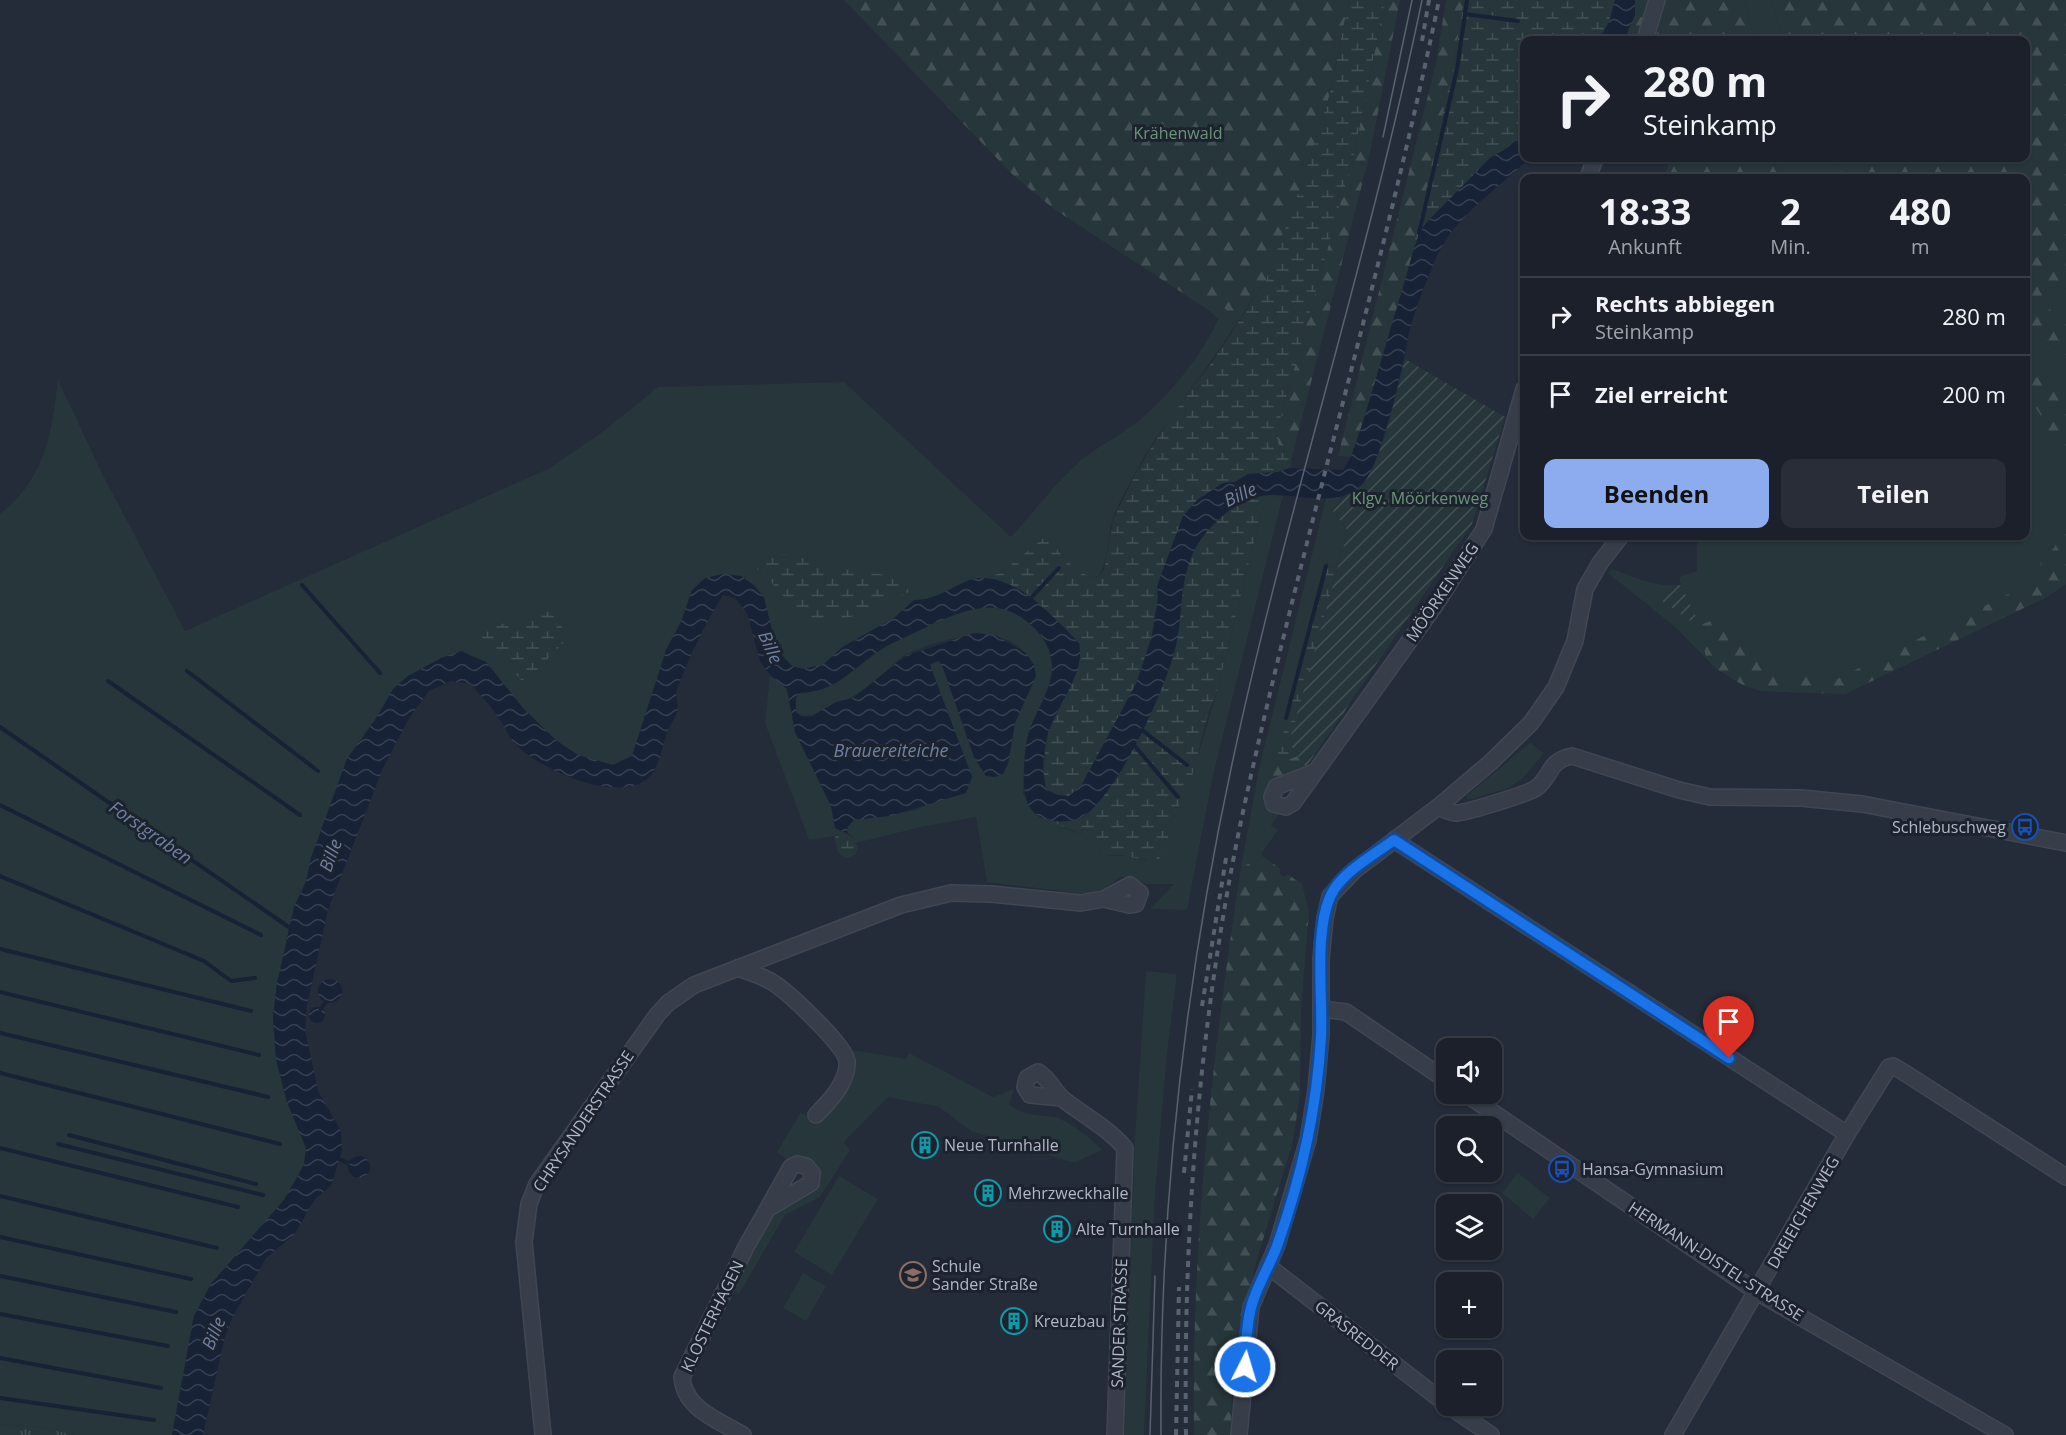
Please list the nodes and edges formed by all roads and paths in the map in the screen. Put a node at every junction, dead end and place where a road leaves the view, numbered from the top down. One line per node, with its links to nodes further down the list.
1 (1657, 0): 2 (street)
2 (1646, 36)
3 (1520, 403): 5 (street, MÖÖRKENWEG)
4 (1619, 540): 6 (street)
5 (1279, 807)
6 (1438, 807): 7 (street); 8 (street)
7 (1394, 840): 11 (street); 16 (street)
8 (2066, 843)
9 (1104, 899): 10 (street, CHRYSANDERSTRASSE)
10 (738, 968): 15 (street); 23 (street, CHRYSANDERSTRASSE)
11 (1321, 1009): 12 (street); 19 (street)
12 (1436, 1073)
13 (1062, 1098): 25 (street, SANDER STRASSE)
14 (1481, 1104): 20 (street, HERMANN-DISTEL-STRASSE)
15 (816, 1115)
16 (1847, 1134): 17 (street, DREIEICHENWEG); 20 (street, DREIEICHENWEG)
17 (2066, 1177)
18 (769, 1208): 24 (street, KLOSTERHAGEN)
19 (1268, 1266): 21 (street, GRASREDDER); 26 (street)
20 (1757, 1292): 28 (street, DREIEICHENWEG); 29 (street, HERMANN-DISTEL-STRASSE)
21 (1436, 1396)
22 (1463, 1416): 27 (street, GRASREDDER)
23 (543, 1435)
24 (743, 1435)
25 (1115, 1435)
26 (1239, 1435)
27 (1491, 1435)
28 (1673, 1435)
29 (2005, 1435)

